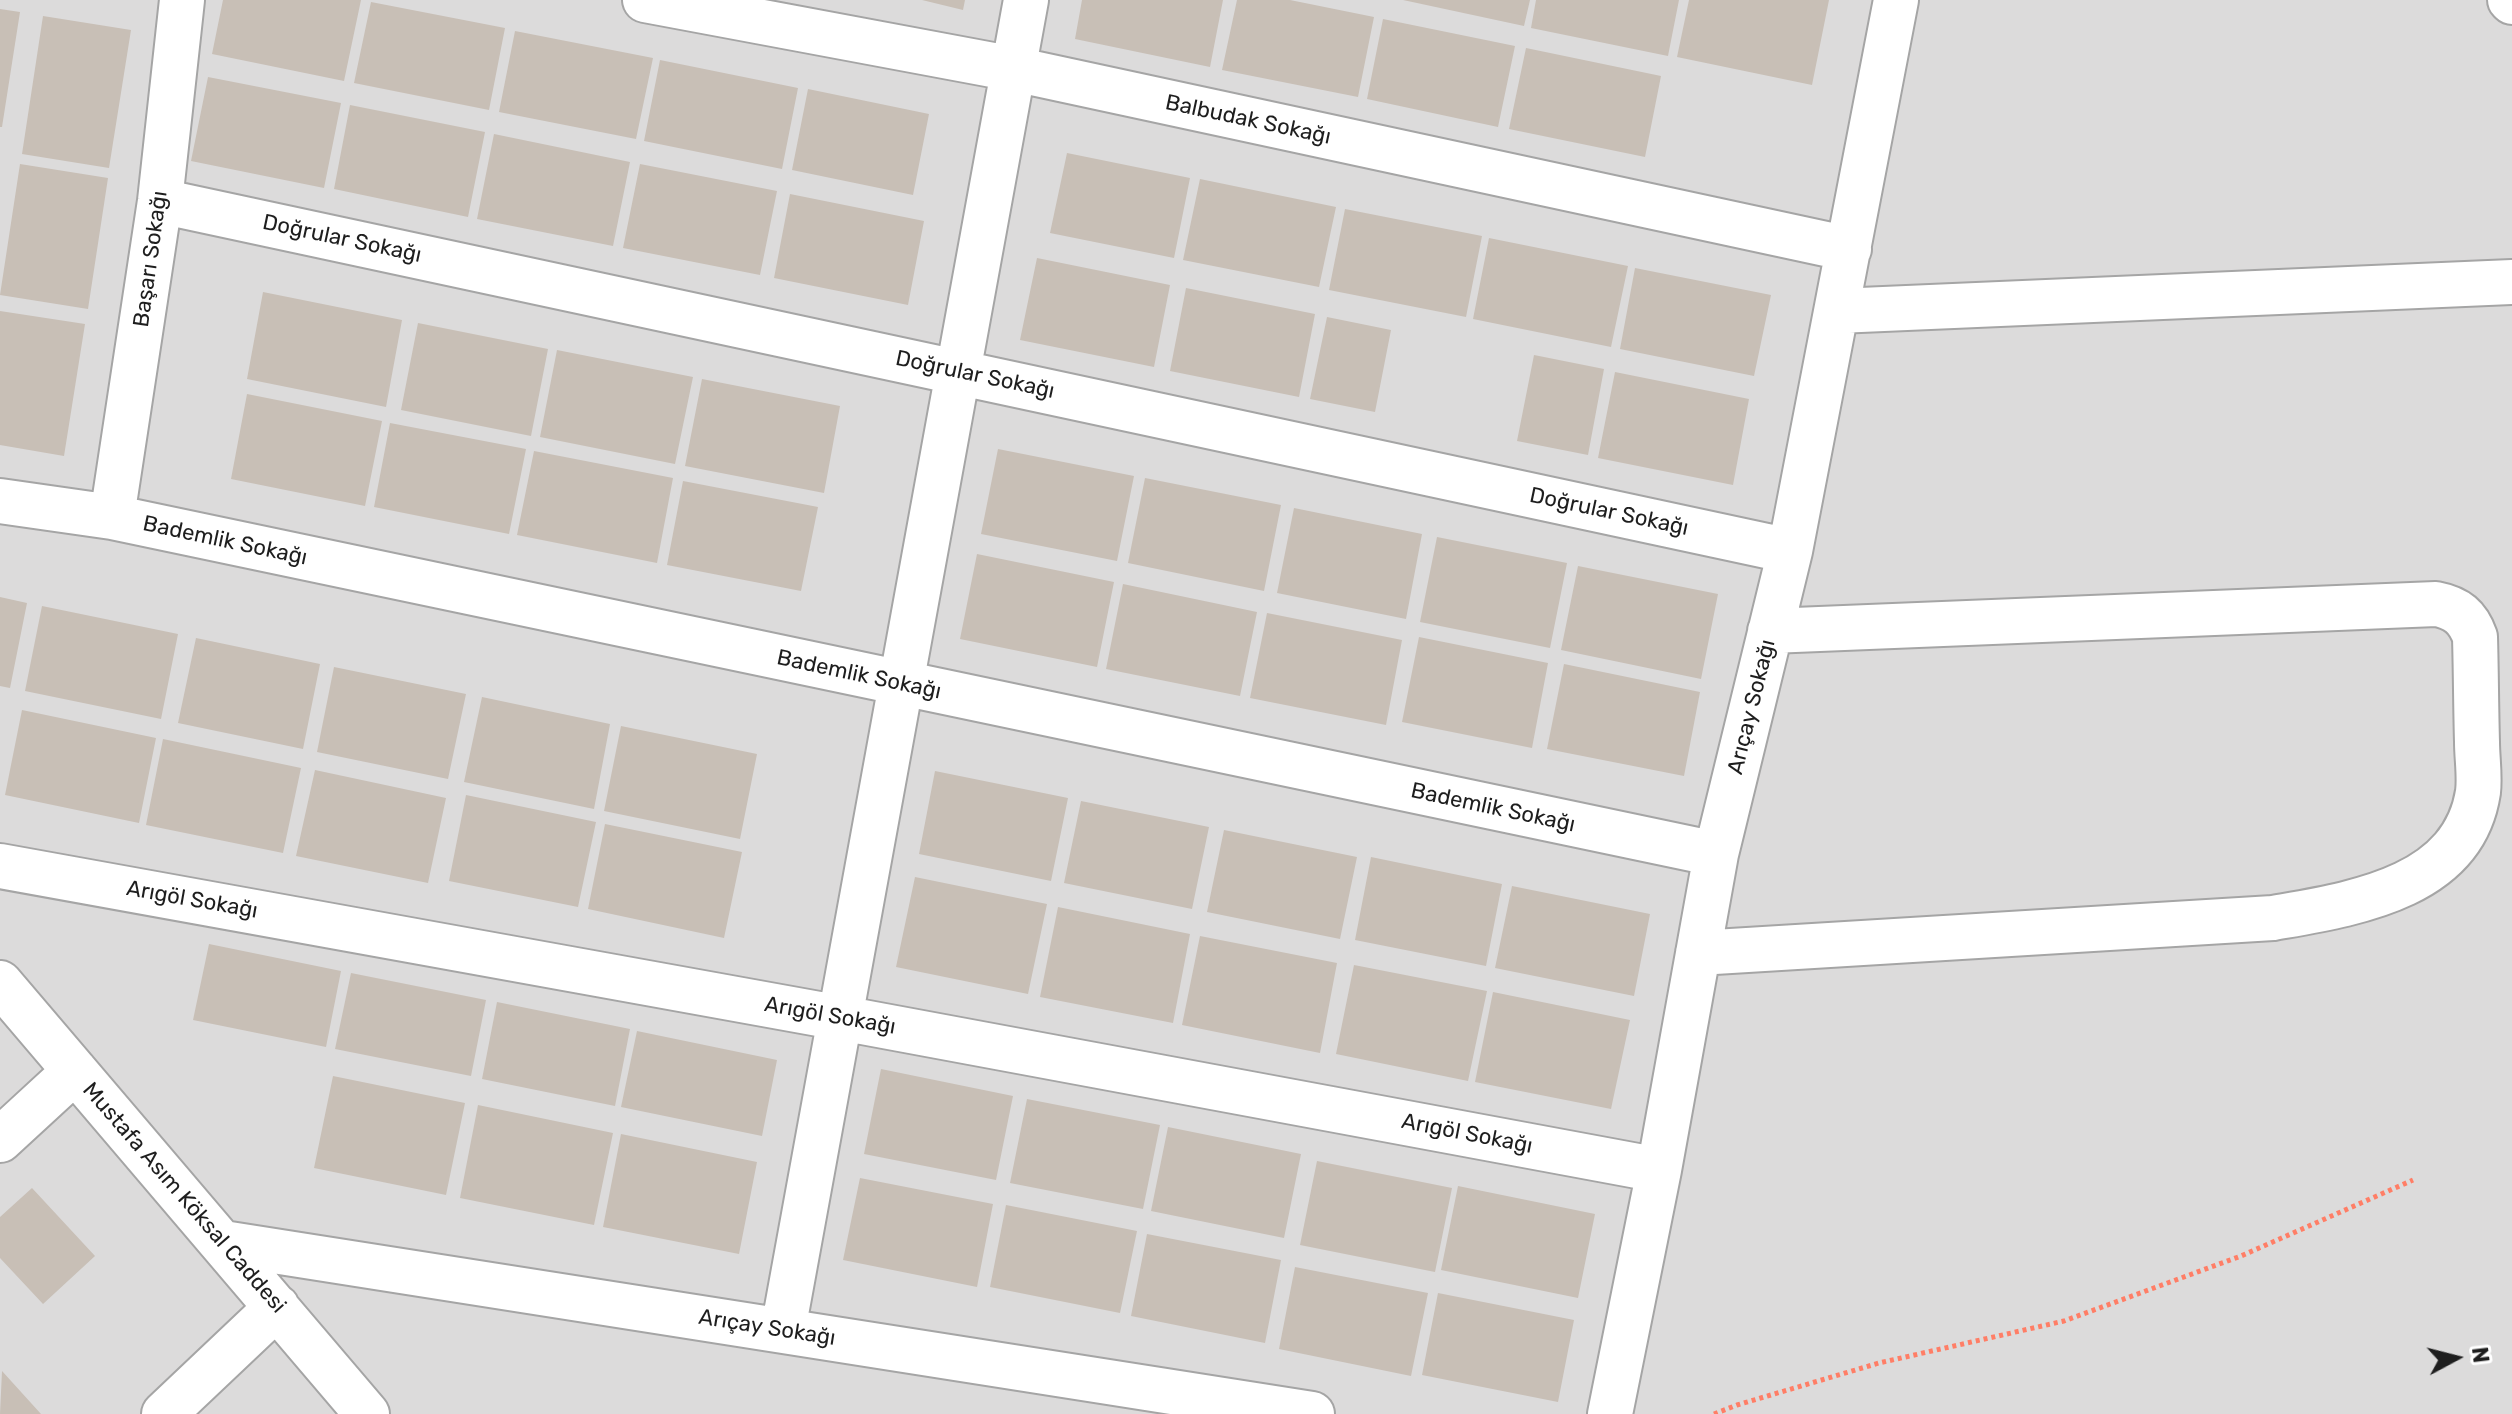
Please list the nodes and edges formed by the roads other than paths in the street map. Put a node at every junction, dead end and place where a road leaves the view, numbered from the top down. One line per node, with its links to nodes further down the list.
1 (182, 0): 6 (street, Başarı Sokağı)
2 (645, 0): 5 (street, Balbudak Sokağı)
3 (1026, 0): 5 (street)
4 (1896, 0): 7 (street, Arıçay Sokağı)
5 (1014, 69): 7 (street, Balbudak Sokağı); 10 (street)
6 (160, 201): 10 (street, Doğrular Sokağı); 12 (street, Başarı Sokağı)
7 (1849, 249): 9 (street, Arıçay Sokağı)
8 (2512, 282): 9 (street)
9 (1837, 311): 13 (street, Arıçay Sokağı)
10 (959, 371): 13 (street, Doğrular Sokağı); 15 (street)
11 (0, 501): 12 (street, Bademlik Sokağı)
12 (112, 517): 15 (street, Bademlik Sokağı)
13 (1790, 551): 14 (street, Arıçay Sokağı)
14 (1770, 631): 16 (street, Arıçay Sokağı); 18 (street)
15 (901, 684): 16 (street, Bademlik Sokağı); 20 (street)
16 (1716, 854): 18 (street, Arıçay Sokağı)
17 (0, 866): 20 (street, Arıgöl Sokağı)
18 (1698, 953): 23 (street, Arıçay Sokağı)
19 (0, 983): 21 (street, Mustafa Asım Köksal Caddesi)
20 (841, 1018): 23 (street, Arıgöl Sokağı); 26 (street)
21 (75, 1071): 22 (street); 24 (street, Mustafa Asım Köksal Caddesi)
22 (0, 1140)
23 (1659, 1170): 30 (street, Arıçay Sokağı)
24 (223, 1243): 25 (street, Mustafa Asım Köksal Caddesi); 26 (street, Arıçay Sokağı)
25 (277, 1307): 27 (street); 28 (street, Mustafa Asım Köksal Caddesi)
26 (783, 1330): 29 (street, Arıçay Sokağı)
27 (164, 1414)
28 (367, 1414)
29 (1312, 1414)
30 (1610, 1414)

